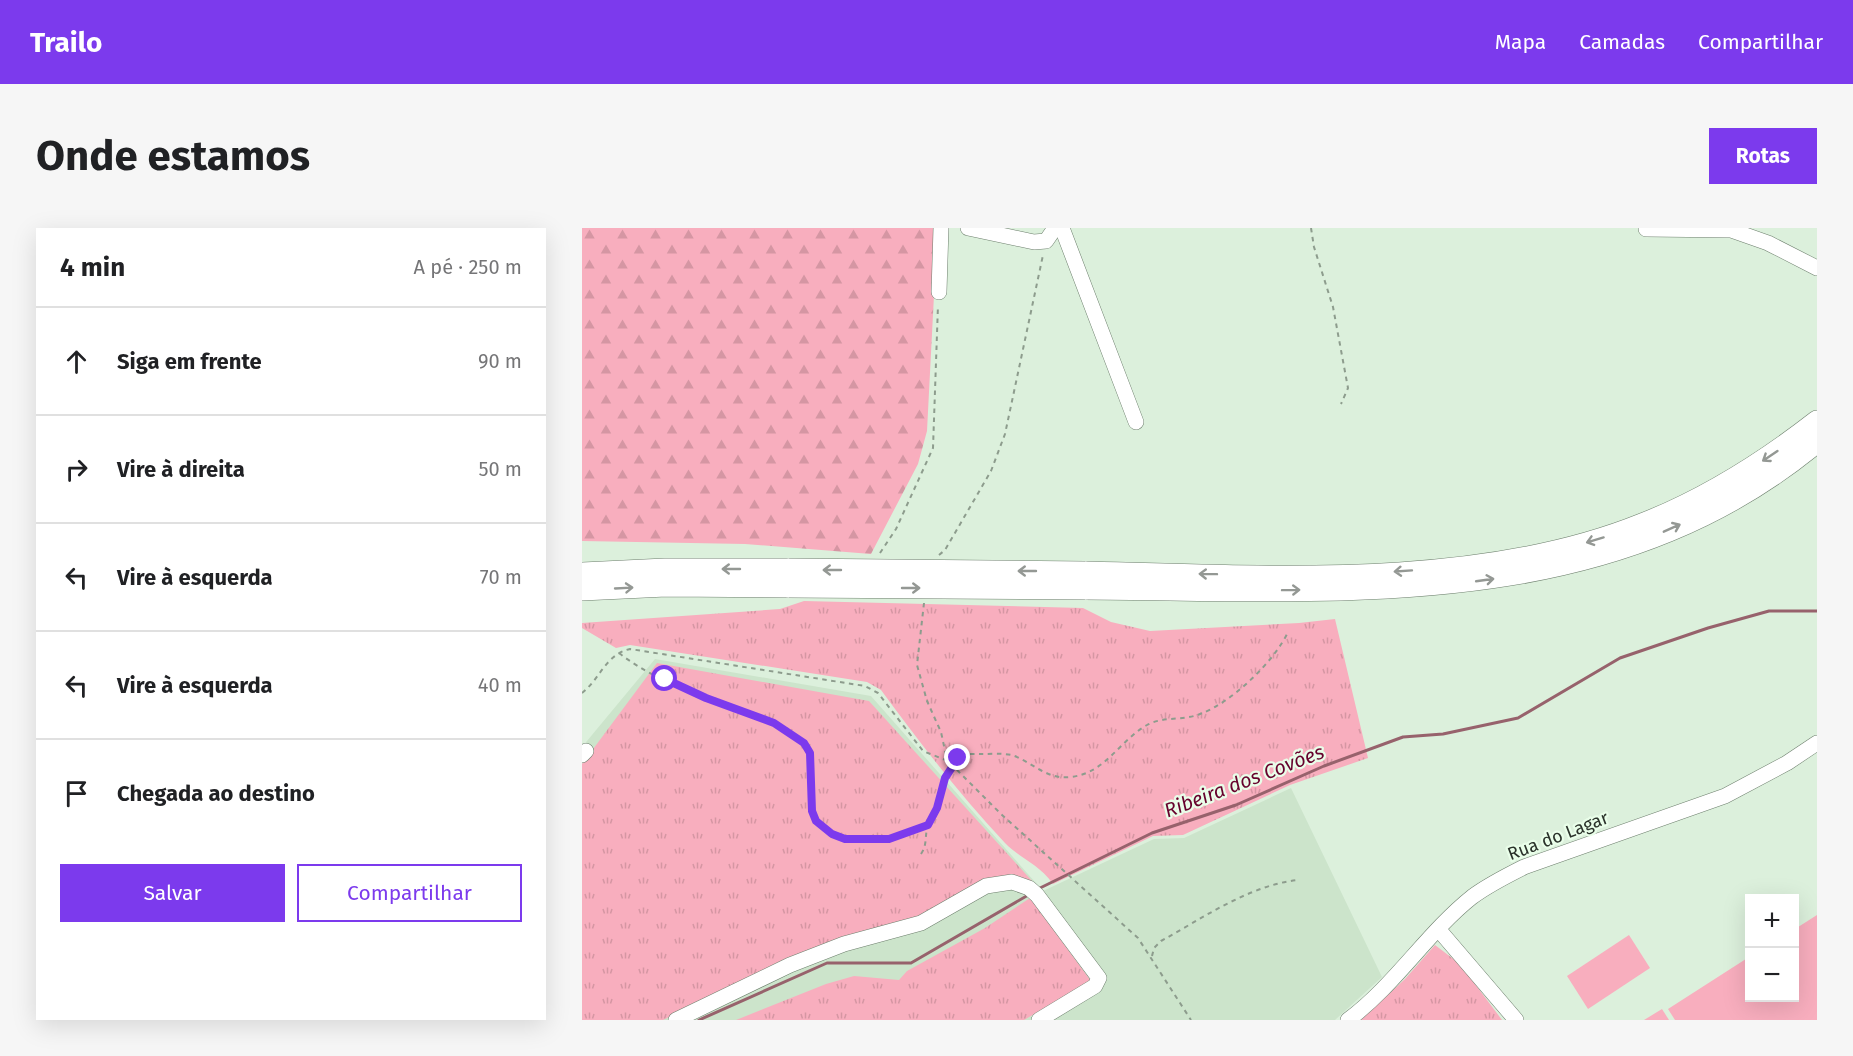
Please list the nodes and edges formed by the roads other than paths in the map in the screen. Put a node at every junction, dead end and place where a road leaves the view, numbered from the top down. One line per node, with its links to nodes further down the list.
1 (941, 228): 7 (street)
2 (968, 228): 3 (street)
3 (1055, 228)
4 (1062, 228): 9 (street)
5 (1646, 229): 6 (street)
6 (1817, 267)
7 (939, 292)
8 (1817, 421): 13 (highway, one-way to 13)
9 (1136, 422)
10 (1817, 442): 13 (highway, one-way to 10)
11 (582, 573): 12 (highway, one-way to 11)
12 (789, 578): 13 (highway, bridge); 14 (highway, one-way to 12)
13 (1085, 580)
14 (582, 590)
15 (1817, 743): 16 (street, Rua do Lagar)
16 (1439, 930): 19 (street, Rua do Lagar); 20 (street)
17 (676, 1020): 18 (street)
18 (1039, 1020)
19 (1348, 1020)
20 (1516, 1020)

